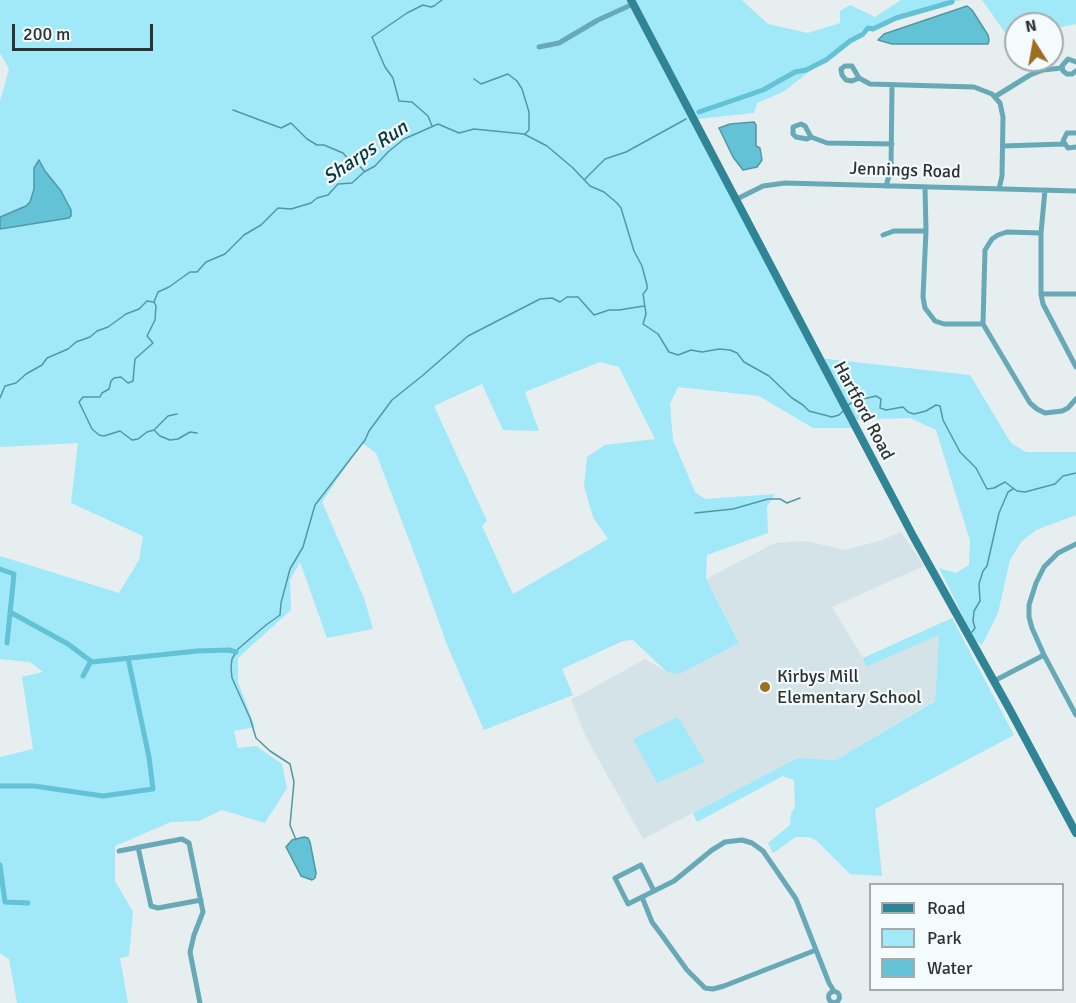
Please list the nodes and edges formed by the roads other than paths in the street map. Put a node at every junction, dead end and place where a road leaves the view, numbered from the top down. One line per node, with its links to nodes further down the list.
1 (632, 2): 2 (street); 20 (street, Hartford Road)
2 (539, 47)
3 (1076, 62): 4 (street)
4 (1064, 64)
5 (1038, 72): 8 (street)
6 (859, 78): 7 (street)
7 (892, 86): 8 (street); 11 (street)
8 (996, 96): 13 (street)
9 (1076, 133): 12 (street)
10 (811, 137): 11 (street)
11 (892, 144): 15 (street)
12 (1064, 144): 13 (street); 14 (street)
13 (1003, 146): 17 (street)
14 (1076, 147)
15 (886, 186): 16 (street, Jennings Road); 20 (street, Jennings Road)
16 (925, 187): 17 (street, Jennings Road); 21 (street)
17 (999, 189): 18 (street, Jennings Road)
18 (1045, 190): 19 (street, Jennings Road); 22 (street)
19 (1076, 191)
20 (737, 199): 31 (street, Hartford Road)
21 (926, 231): 23 (street); 26 (street)
22 (1041, 232): 24 (street); 26 (street)
23 (884, 235)
24 (1041, 294): 25 (street); 27 (street)
25 (1076, 294)
26 (982, 324): 28 (street)
27 (1076, 367)
28 (1076, 399)
29 (1076, 544): 30 (street)
30 (1044, 655): 31 (street); 32 (street)
31 (994, 681): 33 (street, Hartford Road)
32 (1076, 715)
33 (1075, 830)
34 (138, 847): 35 (street); 38 (street); 38 (street)
35 (119, 851)
36 (654, 891): 37 (street); 37 (street); 39 (street)
37 (642, 897): 39 (street)
38 (201, 900): 42 (street)
39 (816, 950): 40 (street)
40 (832, 992): 41 (street); 41 (street)
41 (836, 1002)
42 (200, 1003)

